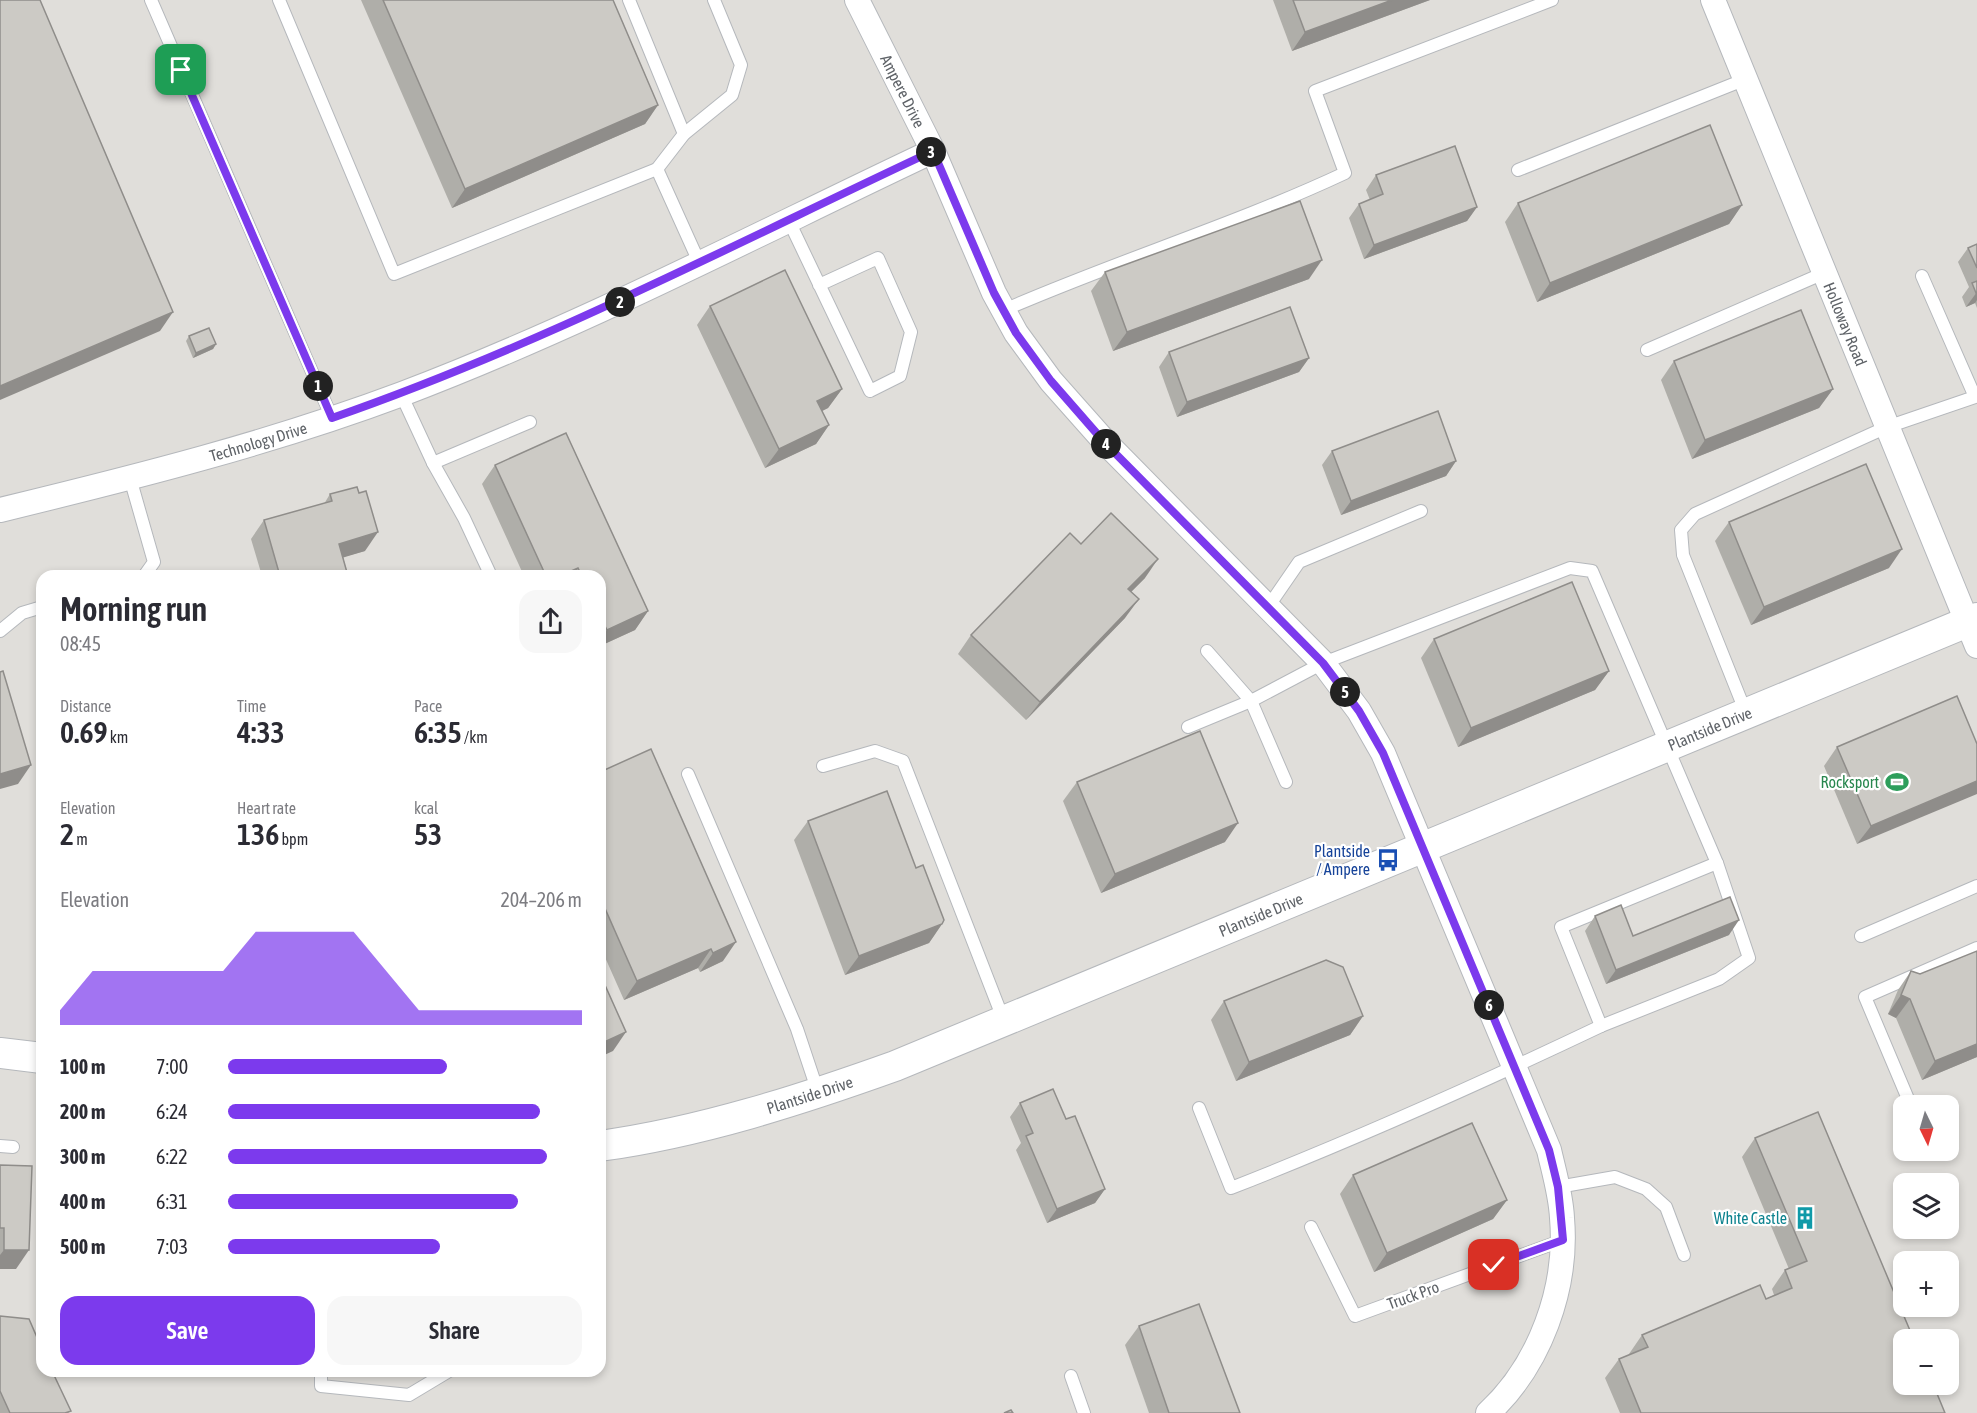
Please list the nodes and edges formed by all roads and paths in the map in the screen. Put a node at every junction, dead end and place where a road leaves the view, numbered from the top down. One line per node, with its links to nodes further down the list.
1 (151, 0): 21 (lane)
2 (279, 0): 11 (lane)
3 (629, 0): 9 (lane)
4 (714, 0): 9 (lane)
5 (1552, 0): 18 (lane)
6 (1713, 0): 8 (street, Holloway Road)
7 (864, 2): 10 (street, Ampere Drive)
8 (1746, 79): 12 (lane); 15 (street, Holloway Road)
9 (684, 134): 11 (lane)
10 (933, 151): 13 (street, Technology Drive); 18 (street, Ampere Drive)
11 (657, 169): 14 (lane)
12 (1518, 171)
13 (788, 219): 14 (street, Technology Drive); 17 (lane)
14 (699, 262): 20 (street, Technology Drive)
15 (1824, 273): 19 (lane); 23 (street, Holloway Road)
16 (1922, 276): 23 (lane)
17 (819, 285): 17 (lane)
18 (1004, 310): 30 (street, Ampere Drive)
19 (1647, 350)
20 (401, 394): 21 (street, Technology Drive); 24 (lane)
21 (332, 418): 25 (street, Technology Drive)
22 (530, 422): 24 (lane)
23 (1887, 427): 32 (street, Holloway Road); 37 (lane)
24 (434, 464): 29 (lane)
25 (130, 478): 26 (street, Technology Drive); 28 (lane)
26 (0, 510)
27 (1421, 511): 30 (lane)
28 (148, 570)
29 (488, 570)
30 (1268, 607): 35 (street, Ampere Drive)
31 (36, 609): 33 (lane)
32 (1974, 629): 37 (street, Plantside Drive)
33 (0, 631)
34 (1207, 651): 36 (lane)
35 (1323, 663): 36 (lane); 39 (lane); 43 (street, Ampere Drive)
36 (1251, 701): 38 (lane); 42 (lane)
37 (1747, 714): 39 (street, Plantside Drive)
38 (1188, 728)
39 (1667, 747): 43 (street, Plantside Drive); 44 (lane)
40 (823, 766): 48 (lane)
41 (688, 774): 53 (lane)
42 (1286, 782)
43 (1423, 846): 48 (street, Plantside Drive); 52 (street, Ampere Drive)
44 (1717, 863): 49 (lane); 49 (lane)
45 (1977, 886): 46 (lane)
46 (1861, 936)
47 (1977, 948): 54 (lane)
48 (1004, 1021): 53 (street, Plantside Drive)
49 (1601, 1026): 52 (lane)
50 (0, 1053): 51 (street)
51 (36, 1057)
52 (1514, 1067): 55 (lane); 59 (street, Ampere Drive)
53 (818, 1093): 56 (street, Plantside Drive)
54 (1906, 1095)
55 (1199, 1108)
56 (606, 1145)
57 (0, 1146): 58 (lane)
58 (13, 1147)
59 (1558, 1187): 61 (street, Ampere Drive); 62 (lane)
60 (1311, 1227): 61 (lane, Truck Pro)
61 (1563, 1240): 67 (street, Ampere Drive)
62 (1684, 1255)
63 (1071, 1376): 66 (lane)
64 (321, 1377): 65 (lane)
65 (439, 1377)
66 (1084, 1413)
67 (1488, 1413)

